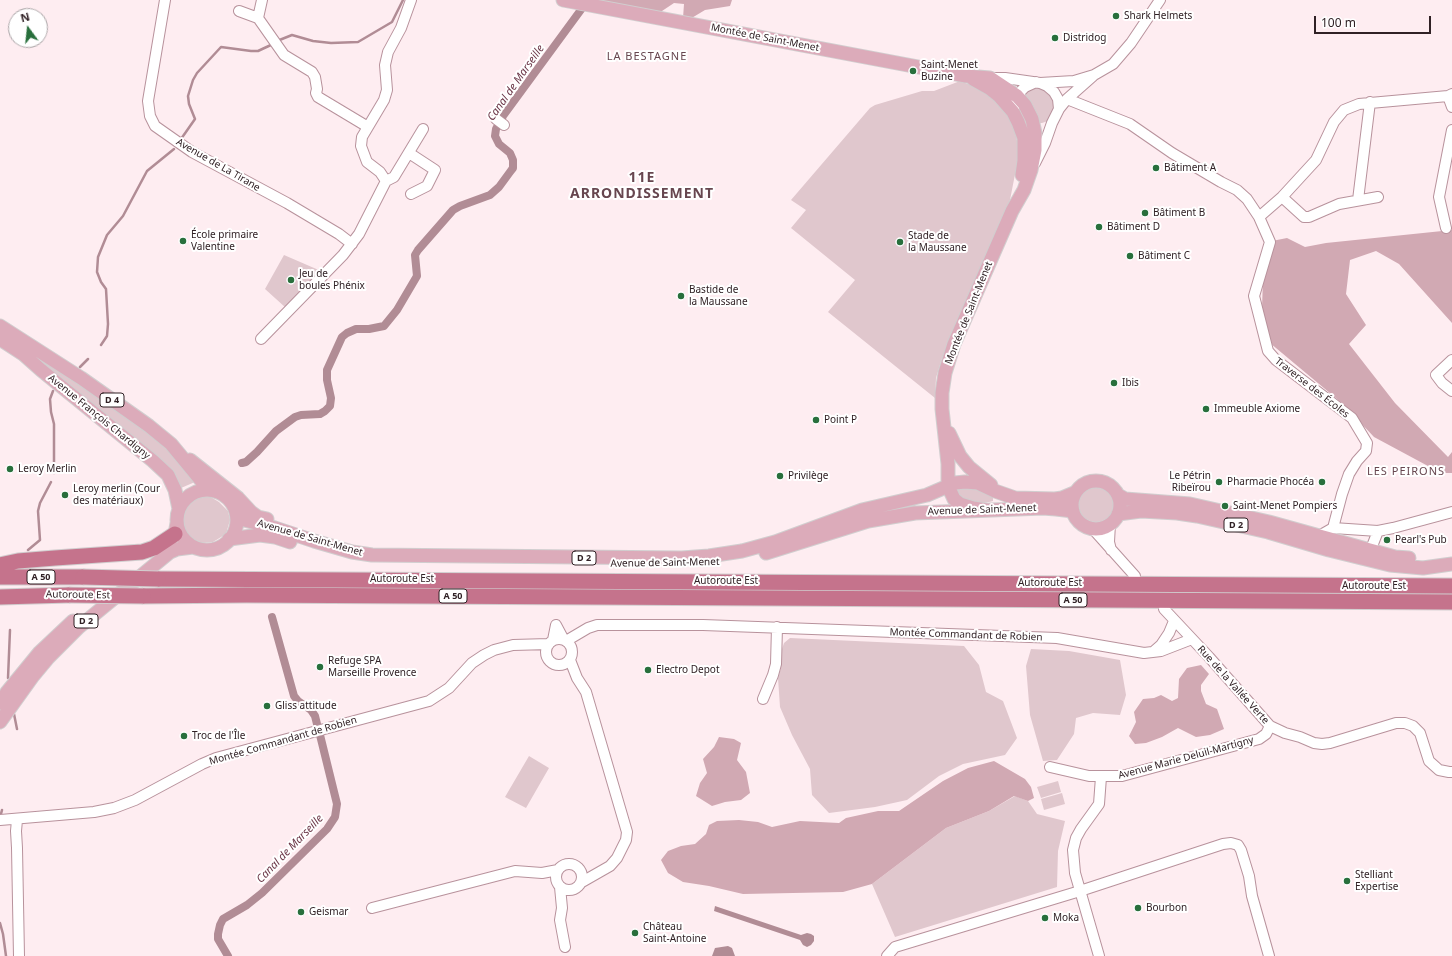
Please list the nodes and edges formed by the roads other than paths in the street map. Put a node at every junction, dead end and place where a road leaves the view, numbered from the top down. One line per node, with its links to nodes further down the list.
1 (165, 0): 34 (street, Avenue de La Tirane)
2 (262, 0): 7 (street)
3 (411, 0): 20 (street)
4 (563, 0): 9 (main road, Montée de Saint-Menet)
5 (1160, 0): 8 (street)
6 (239, 11): 7 (street)
7 (258, 18): 20 (street)
8 (1094, 75): 11 (street); 14 (street, Montée de Saint-Menet)
9 (966, 76): 10 (main road, Montée de Saint-Menet); 18 (main road, Montée de Saint-Menet)
10 (990, 78): 11 (street); 13 (main road, Montée de Saint-Menet)
11 (1038, 82): 13 (street); 17 (street)
12 (1450, 95): 15 (street); 16 (street)
13 (1017, 96): 18 (street, Montée de Saint-Menet); 22 (main road, Montée de Saint-Menet)
14 (1067, 99): 17 (street, Montée de Saint-Menet); 32 (street, Traverse des Écoles)
15 (1370, 102): 28 (street); 30 (street)
16 (1452, 107)
17 (1059, 109): 19 (street, Montée de Saint-Menet)
18 (1016, 117): 22 (street, Montée de Saint-Menet); 31 (main road, Montée de Saint-Menet)
19 (1052, 123): 22 (street); 25 (street, Montée de Saint-Menet)
20 (368, 127): 26 (street)
21 (423, 129): 24 (street)
22 (1035, 129): 25 (main road, Montée de Saint-Menet)
23 (1452, 130): 33 (street)
24 (409, 153): 26 (street); 27 (street)
25 (1031, 170): 31 (main road, Montée de Saint-Menet)
26 (386, 181): 34 (street)
27 (411, 194)
28 (1282, 197): 30 (street); 32 (street)
29 (1378, 197): 30 (street)
30 (1358, 200)
31 (1014, 208): 42 (main road, Montée de Saint-Menet)
32 (1260, 217): 58 (street, Traverse des Écoles)
33 (1446, 228)
34 (352, 244): 37 (street)
35 (0, 326): 43 (main road, Avenue François Chardigny / D 4)
36 (0, 339): 40 (main road, Avenue François Chardigny / D 4)
37 (261, 339)
38 (0, 345): 40 (main road, D 4)
39 (1452, 360): 41 (street)
40 (41, 370): 51 (main road, Avenue François Chardigny / D 4)
41 (1452, 391)
42 (944, 422): 44 (main road, Montée de Saint-Menet); 50 (main road, Montée de Saint-Menet)
43 (171, 444): 46 (main road, Avenue François Chardigny / D 4); 63 (main road)
44 (948, 464): 45 (main road, Montée de Saint-Menet); 48 (main road, Montée de Saint-Menet)
45 (948, 486): 48 (main road, D 2); 50 (main road, D 2); 52 (main road)
46 (209, 490): 51 (main road); 55 (main road)
47 (1074, 493): 49 (main road); 50 (main road, Avenue de Saint-Menet / D 2); 53 (main road)
48 (927, 495): 63 (main road, Avenue de Saint-Menet / D 2)
49 (1118, 495): 56 (main road); 61 (main road, D 2)
50 (1007, 496)
51 (179, 509): 59 (main road)
52 (986, 510): 53 (main road, Avenue de Saint-Menet / D 2); 62 (main road, Avenue de Saint-Menet / D 2)
53 (1073, 512): 57 (main road)
54 (1452, 512): 60 (street)
55 (236, 518): 62 (main road); 63 (main road, Avenue de Saint-Menet / D 2)
56 (1114, 519): 57 (main road); 65 (street); 67 (main road, D 2)
57 (1092, 528): 65 (street)
58 (1333, 528): 60 (street); 61 (street)
59 (176, 529): 64 (main road); 68 (highway); 84 (main road, D 2)
60 (1378, 531): 66 (street)
61 (1319, 536): 66 (main road, D 2)
62 (229, 539): 64 (main road)
63 (314, 541)
64 (193, 547): 85 (main road, D 2)
65 (1111, 550): 70 (street)
66 (1371, 550): 67 (street); 69 (main road, D 2)
67 (1351, 555): 69 (main road, D 2)
68 (0, 564)
69 (1450, 564)
70 (1135, 576)
71 (0, 577): 72 (highway, Autoroute Est / A 50, bridge)
72 (1452, 586)
73 (0, 596): 74 (highway, Autoroute Est / A 50, bridge)
74 (1452, 602)
75 (1164, 610): 76 (street, Rue de la Vallée Verte)
76 (1174, 621): 79 (street, Rue de la Vallée Verte); 81 (street)
77 (556, 622): 80 (street)
78 (777, 627): 80 (street, Montée Commandant de Robien); 81 (street, Montée Commandant de Robien); 83 (street)
79 (1192, 639): 81 (street, Montée Commandant de Robien); 86 (street, Rue de la Vallée Verte)
80 (558, 644): 82 (street); 82 (street); 92 (street, Montée Commandant de Robien)
81 (1153, 652)
82 (566, 662): 90 (street)
83 (763, 699)
84 (0, 703)
85 (0, 722)
86 (1270, 726): 88 (street, Rue de la Vallée Verte); 89 (street, Avenue Marie Deluil-Martigny)
87 (1050, 767): 89 (street, Avenue Marie Deluil-Martigny)
88 (1452, 772)
89 (1101, 777): 99 (street)
90 (623, 818): 93 (street); 96 (street)
91 (2, 820): 92 (street, Montée Commandant de Robien)
92 (17, 820): 103 (street)
93 (580, 868): 94 (street); 96 (street)
94 (558, 870): 95 (street); 97 (street)
95 (542, 873): 97 (street); 100 (street)
96 (582, 882): 98 (street)
97 (558, 884): 98 (street); 101 (street)
98 (573, 890): 101 (street)
99 (1080, 891): 104 (street); 105 (street); 106 (street)
100 (372, 908)
101 (562, 908): 102 (street)
102 (565, 946)
103 (19, 956)
104 (887, 956)
105 (1099, 956)
106 (1269, 956)

